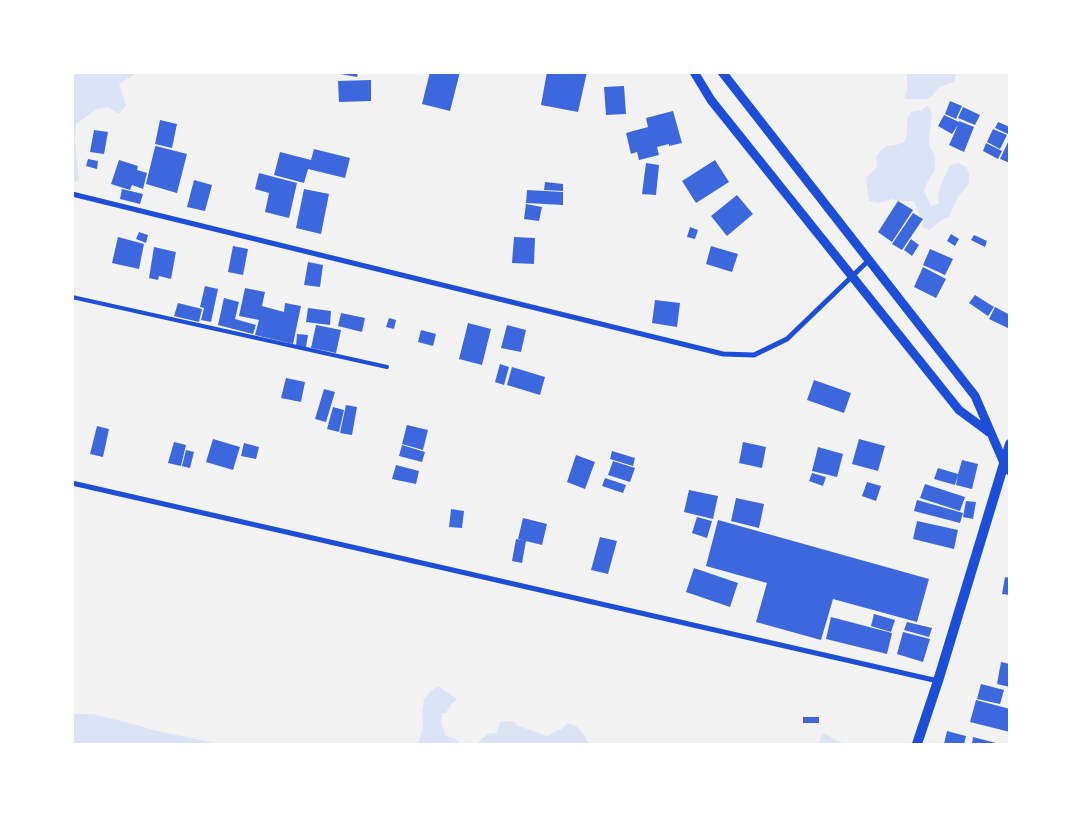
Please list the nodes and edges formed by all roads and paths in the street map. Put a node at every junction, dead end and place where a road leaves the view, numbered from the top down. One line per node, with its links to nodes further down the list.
1 (694, 72): 5 (street)
2 (722, 72): 4 (street)
3 (72, 194): 5 (street)
4 (868, 261): 5 (street); 8 (street)
5 (852, 276): 8 (street)
6 (72, 297): 7 (lane)
7 (387, 367)
8 (992, 435): 10 (street)
9 (1010, 444): 10 (main road)
10 (1007, 467): 12 (main road)
11 (72, 483): 12 (street)
12 (938, 682): 13 (main road)
13 (917, 744)

